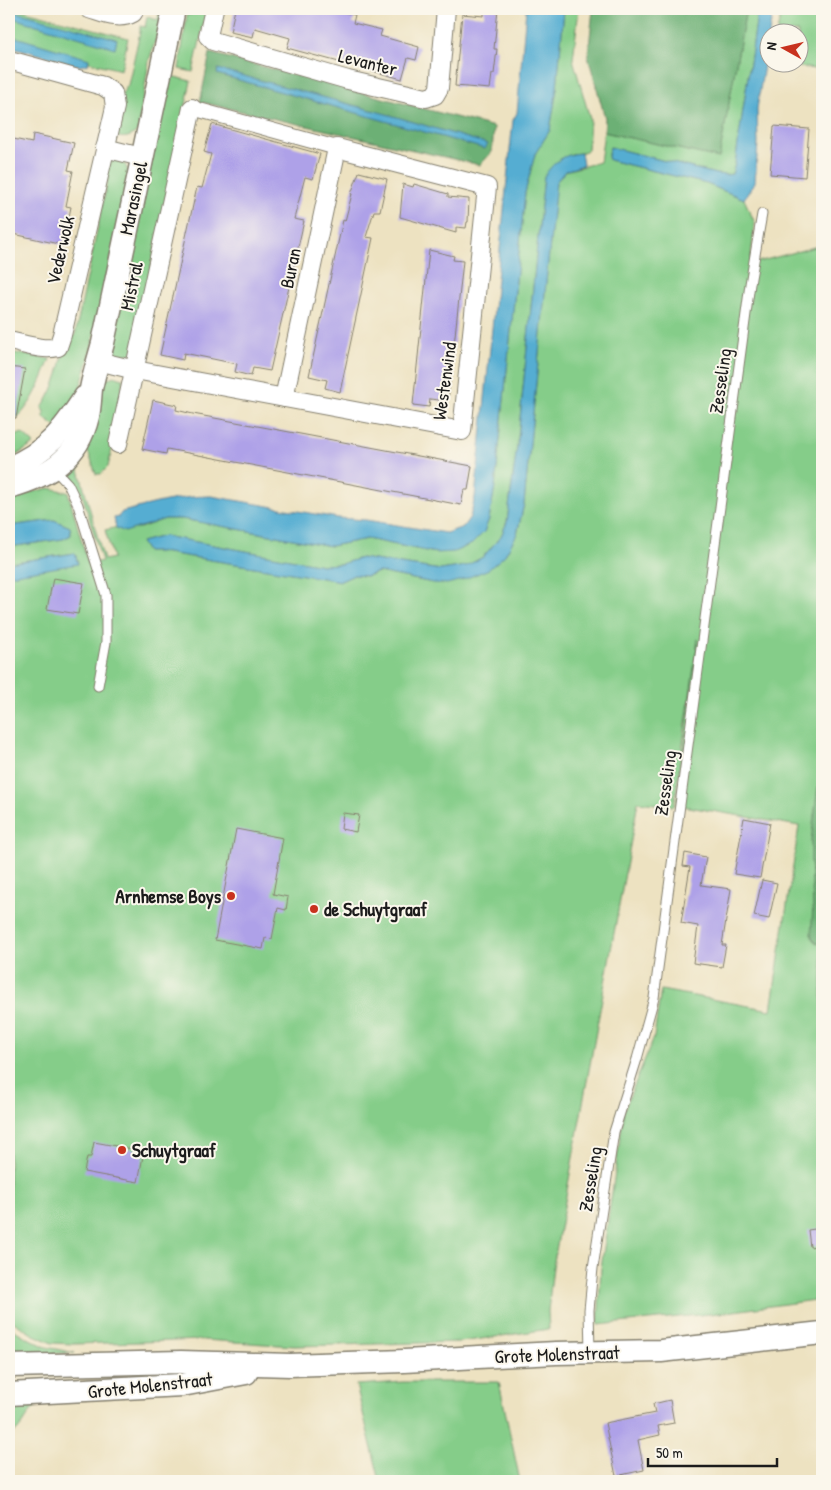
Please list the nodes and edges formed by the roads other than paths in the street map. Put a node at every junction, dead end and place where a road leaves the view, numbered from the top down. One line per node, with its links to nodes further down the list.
1 (89, 9): 2 (street)
2 (135, 9)
3 (174, 9): 10 (street, Marasingel)
4 (214, 9): 5 (street, Levanter)
5 (446, 9)
6 (9, 60): 8 (street, Vederwolk)
7 (192, 108): 9 (street, Mistral); 14 (street, Mistral)
8 (105, 148): 10 (street); 12 (street, Vederwolk)
9 (337, 148): 15 (street, Buran); 15 (street, Westenwind)
10 (141, 157): 13 (street, Marasingel)
11 (762, 214): 22 (lane, Zesseling)
12 (9, 341)
13 (98, 361): 14 (street, Westenwind); 17 (street, Marasingel)
14 (134, 370): 15 (street, Westenwind); 16 (street, Mistral)
15 (284, 398)
16 (118, 444)
17 (47, 460): 18 (street, Marasingel); 19 (street, Marasingel); 20 (lane)
18 (9, 468)
19 (9, 487)
20 (98, 686)
21 (822, 1333): 22 (street, Grote Molenstraat)
22 (590, 1352): 23 (street, Grote Molenstraat)
23 (290, 1365): 24 (street, Grote Molenstraat); 25 (street, Grote Molenstraat)
24 (9, 1366)
25 (9, 1394)

